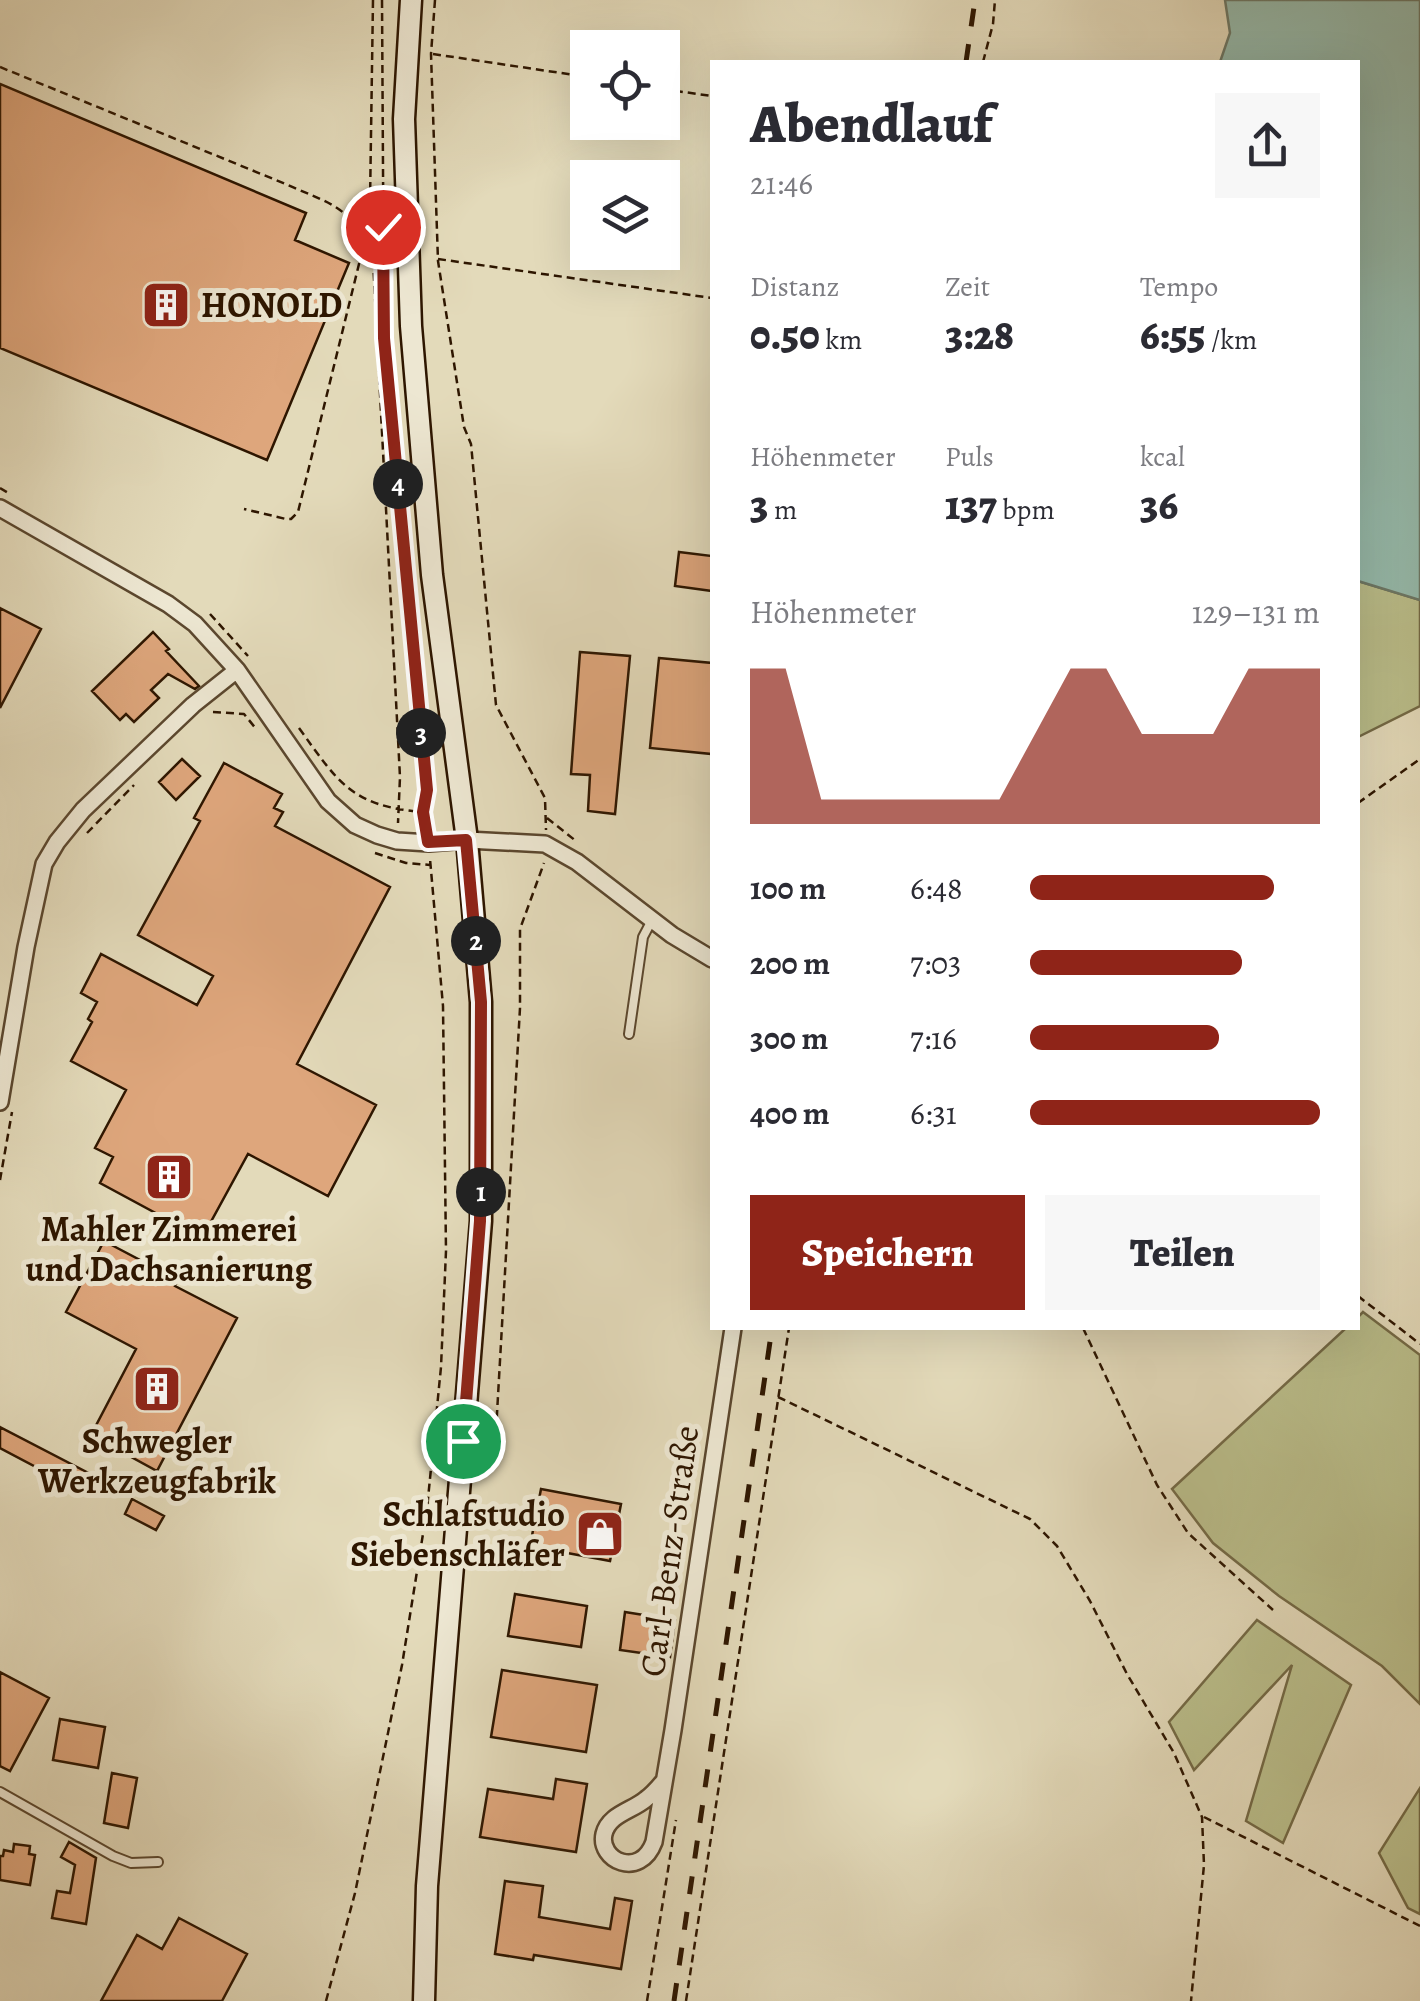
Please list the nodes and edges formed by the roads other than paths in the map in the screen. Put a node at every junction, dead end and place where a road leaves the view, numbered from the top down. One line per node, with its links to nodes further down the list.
1 (411, 0): 4 (main road)
2 (0, 508): 3 (street)
3 (237, 670): 4 (street); 8 (street)
4 (466, 840): 5 (street); 13 (main road)
5 (652, 920): 6 (street); 7 (lane)
6 (710, 958)
7 (630, 1034)
8 (6, 1105)
9 (733, 1330): 10 (street, Carl-Benz-Straße)
10 (664, 1782): 10 (street, Carl-Benz-Straße)
11 (0, 1792): 12 (lane)
12 (158, 1862)
13 (424, 2001)

